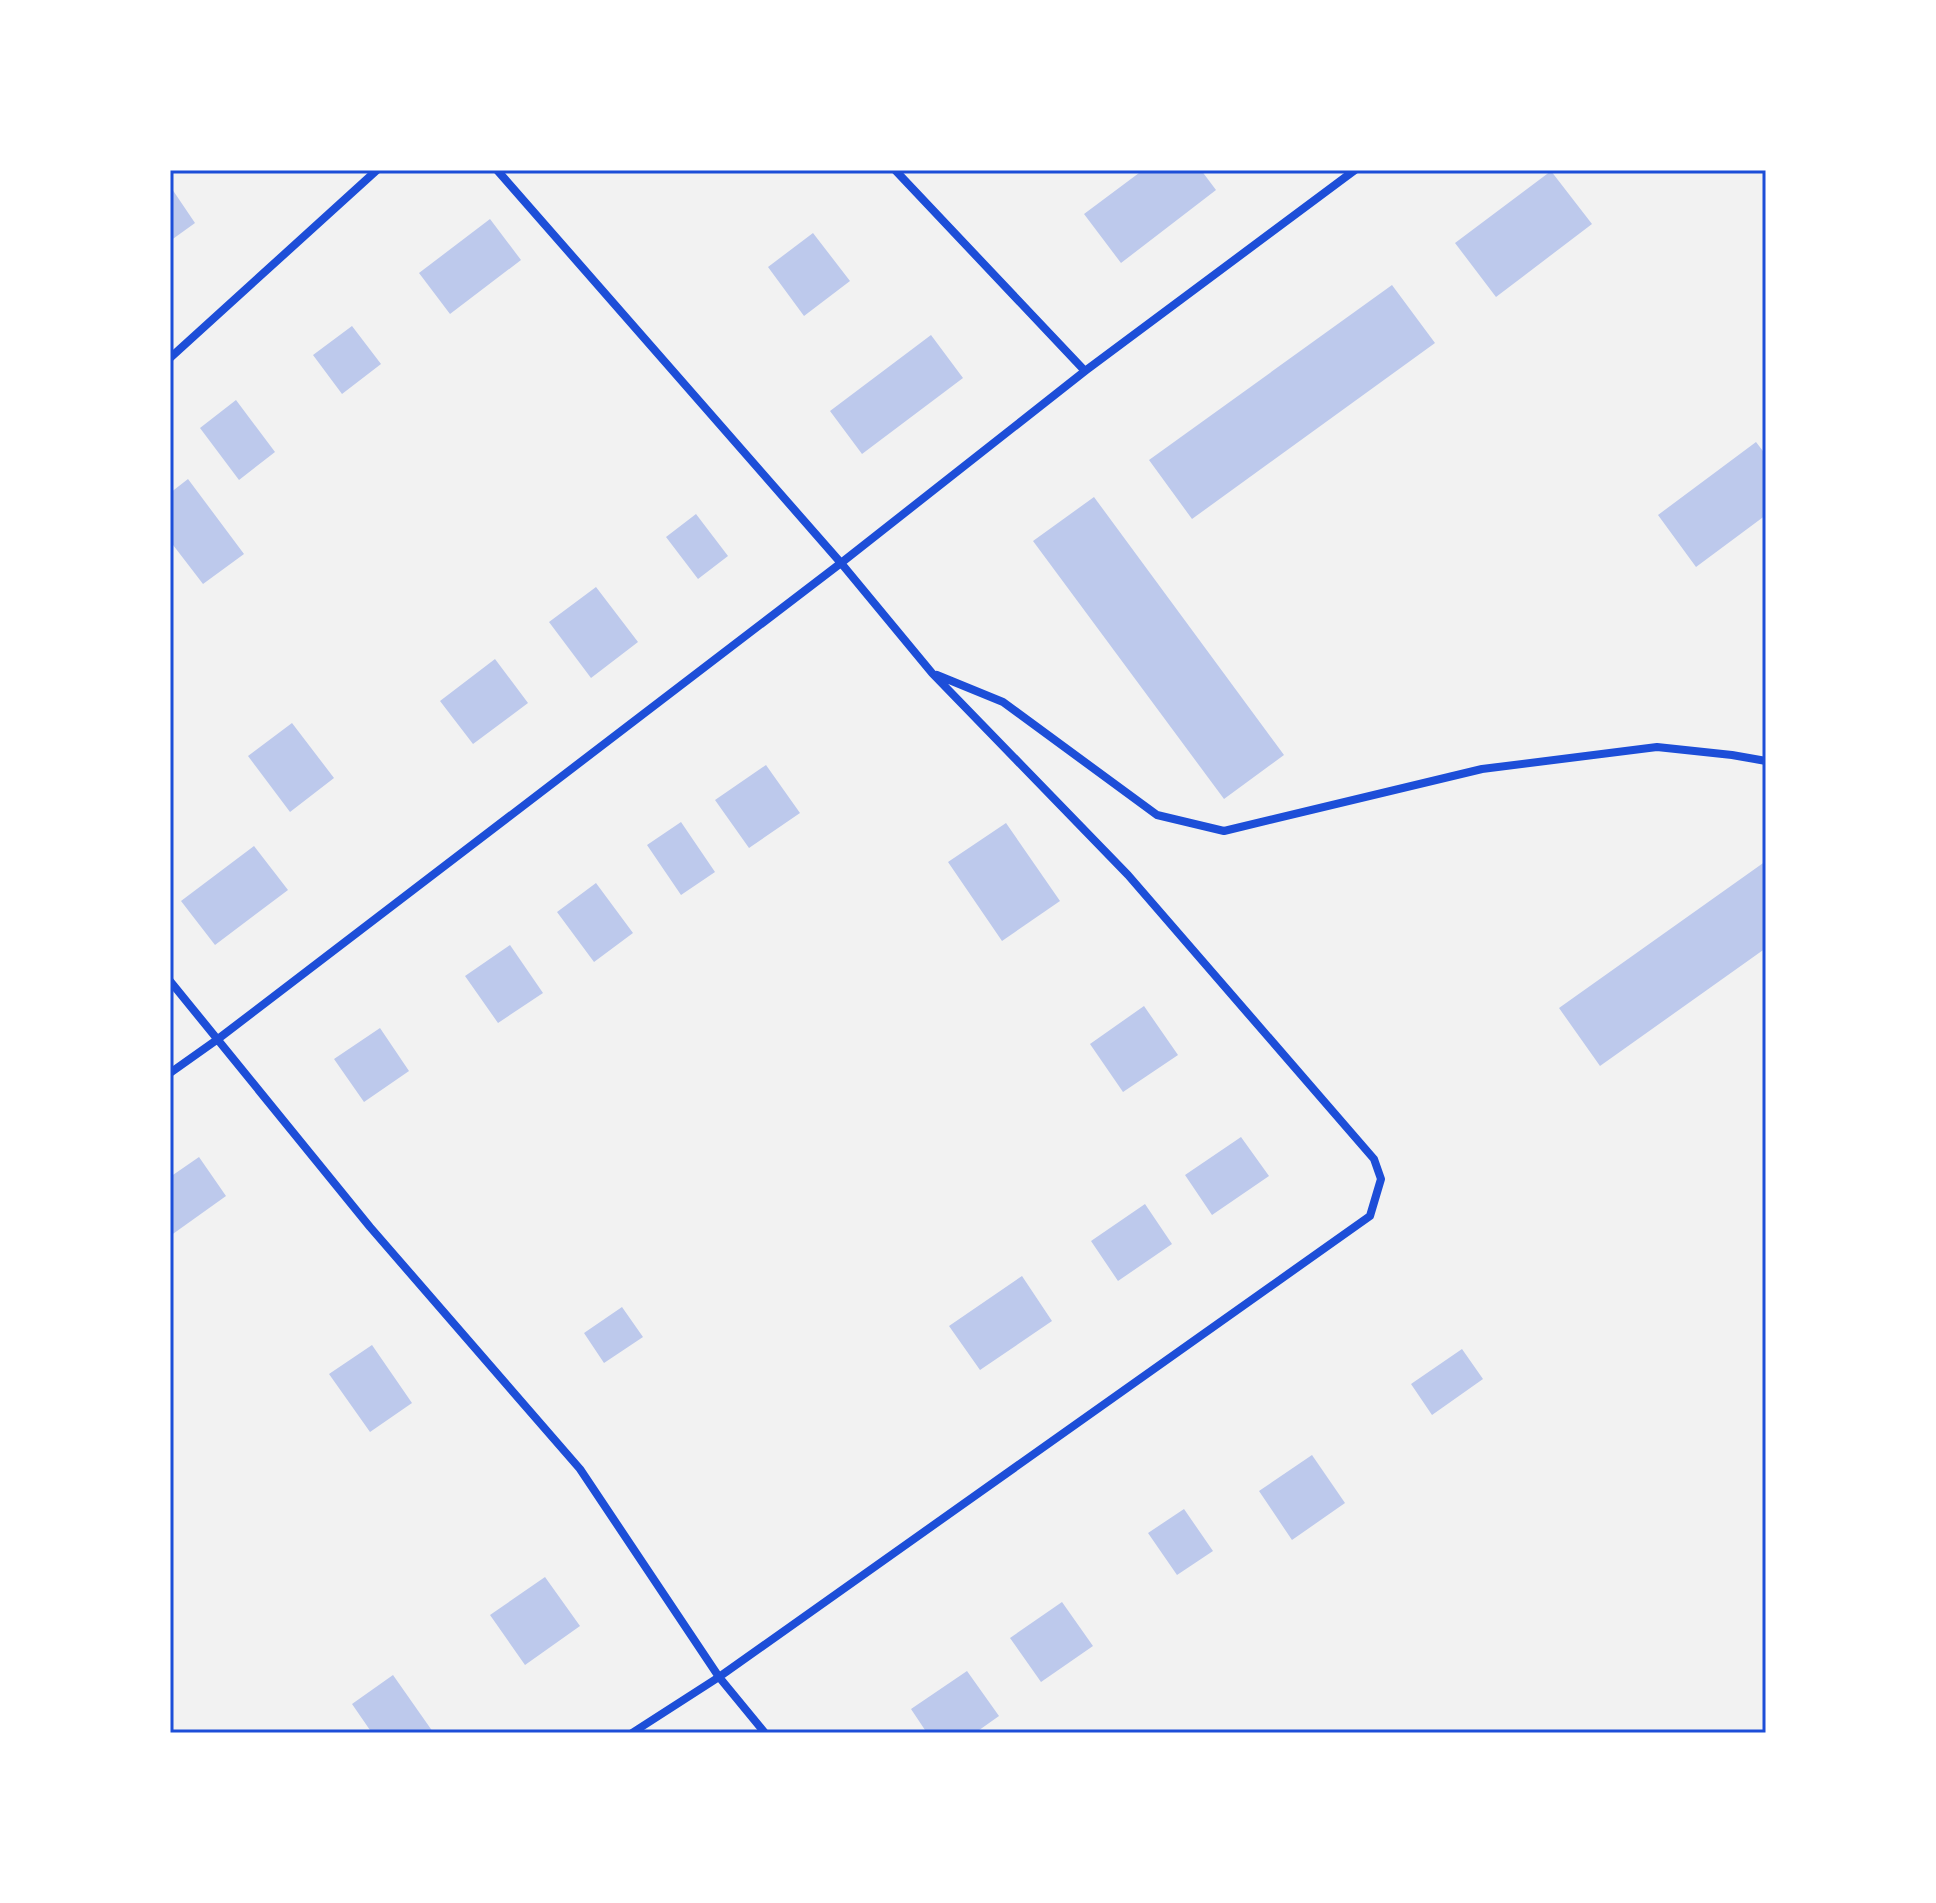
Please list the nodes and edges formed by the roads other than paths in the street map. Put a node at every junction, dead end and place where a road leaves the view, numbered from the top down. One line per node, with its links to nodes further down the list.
1 (377, 170): 5 (street)
2 (497, 170): 7 (street)
3 (895, 170): 6 (street)
4 (1355, 170): 6 (street)
5 (170, 358)
6 (1085, 371): 7 (street)
7 (841, 563): 8 (street); 11 (street)
8 (932, 673): 9 (street); 13 (street)
9 (1766, 761)
10 (170, 981): 11 (street)
11 (218, 1039): 12 (street); 13 (street)
12 (170, 1073)
13 (719, 1677): 14 (street); 15 (street)
14 (632, 1733)
15 (765, 1733)

